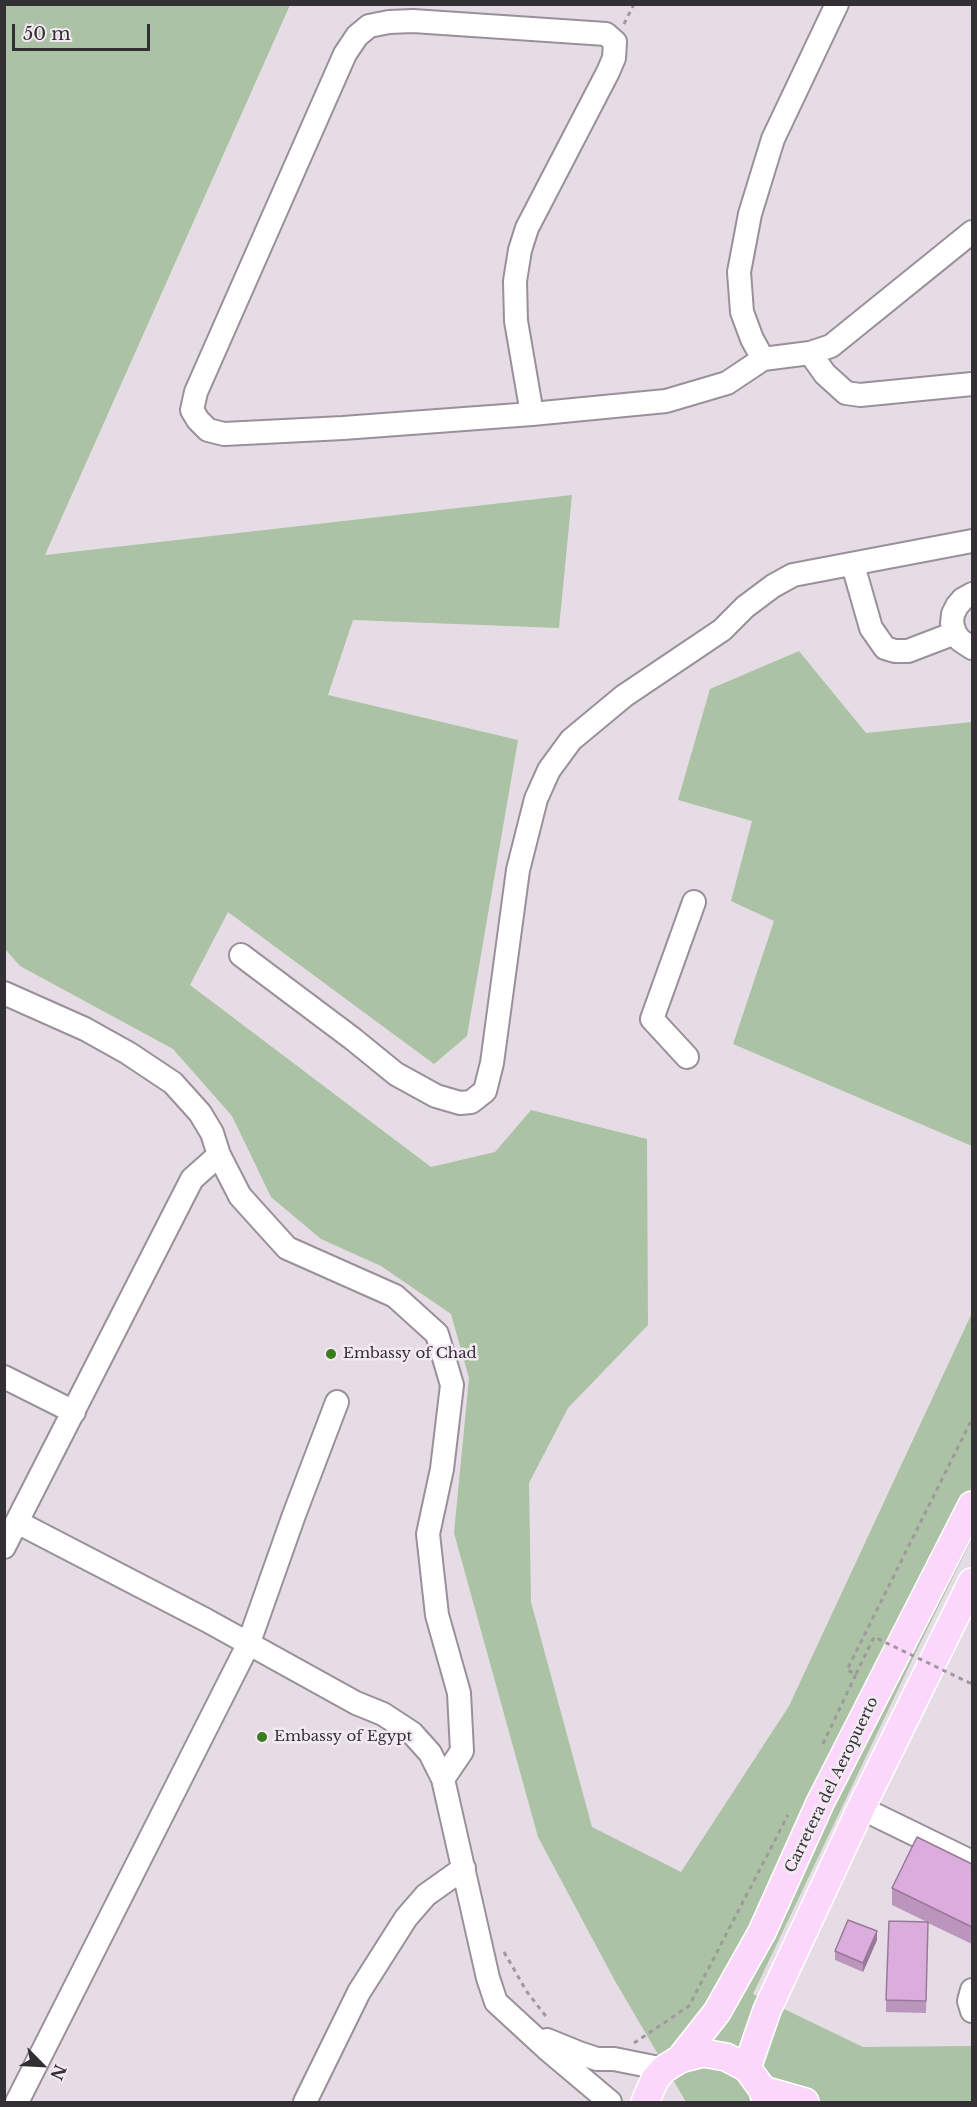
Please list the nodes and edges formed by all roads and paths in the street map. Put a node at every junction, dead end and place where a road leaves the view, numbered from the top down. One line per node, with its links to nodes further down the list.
1 (837, 4): 4 (street)
2 (972, 232): 3 (street)
3 (810, 353): 4 (street); 5 (street)
4 (763, 359): 6 (street)
5 (972, 384)
6 (532, 414): 6 (street)
7 (972, 541): 8 (street)
8 (853, 565): 10 (street); 13 (street)
9 (972, 594): 10 (street)
10 (955, 633): 11 (street)
11 (972, 648)
12 (694, 902): 15 (street)
13 (240, 955)
14 (4, 993): 16 (street)
15 (687, 1057)
16 (219, 1155): 19 (street); 30 (street)
17 (4, 1377): 19 (street)
18 (337, 1402): 26 (street)
19 (74, 1412): 22 (street)
20 (972, 1419): 27 (path)
21 (972, 1505): 23 (main road, Carretera del Aeropuerto)
22 (17, 1522): 24 (street); 26 (street)
23 (965, 1538): 41 (main road, Carretera del Aeropuerto)
24 (4, 1547)
25 (972, 1582): 31 (main road)
26 (248, 1645): 30 (street); 44 (street)
27 (856, 1674): 28 (path, bridge); 29 (path)
28 (972, 1684)
29 (820, 1748)
30 (443, 1779): 34 (street)
31 (861, 1808): 33 (street); 42 (main road)
32 (789, 1812): 40 (path)
33 (972, 1862)
34 (464, 1868): 39 (street); 45 (street)
35 (501, 1946): 38 (path)
36 (972, 1990): 37 (street)
37 (972, 2011)
38 (555, 2023)
39 (530, 2032): 41 (street); 46 (street)
40 (628, 2046)
41 (672, 2064): 42 (main road); 47 (main road, Carretera del Aeropuerto)
42 (747, 2068): 43 (main road)
43 (765, 2096): 48 (main road)
44 (17, 2103)
45 (305, 2103)
46 (610, 2103)
47 (645, 2103)
48 (805, 2103)

